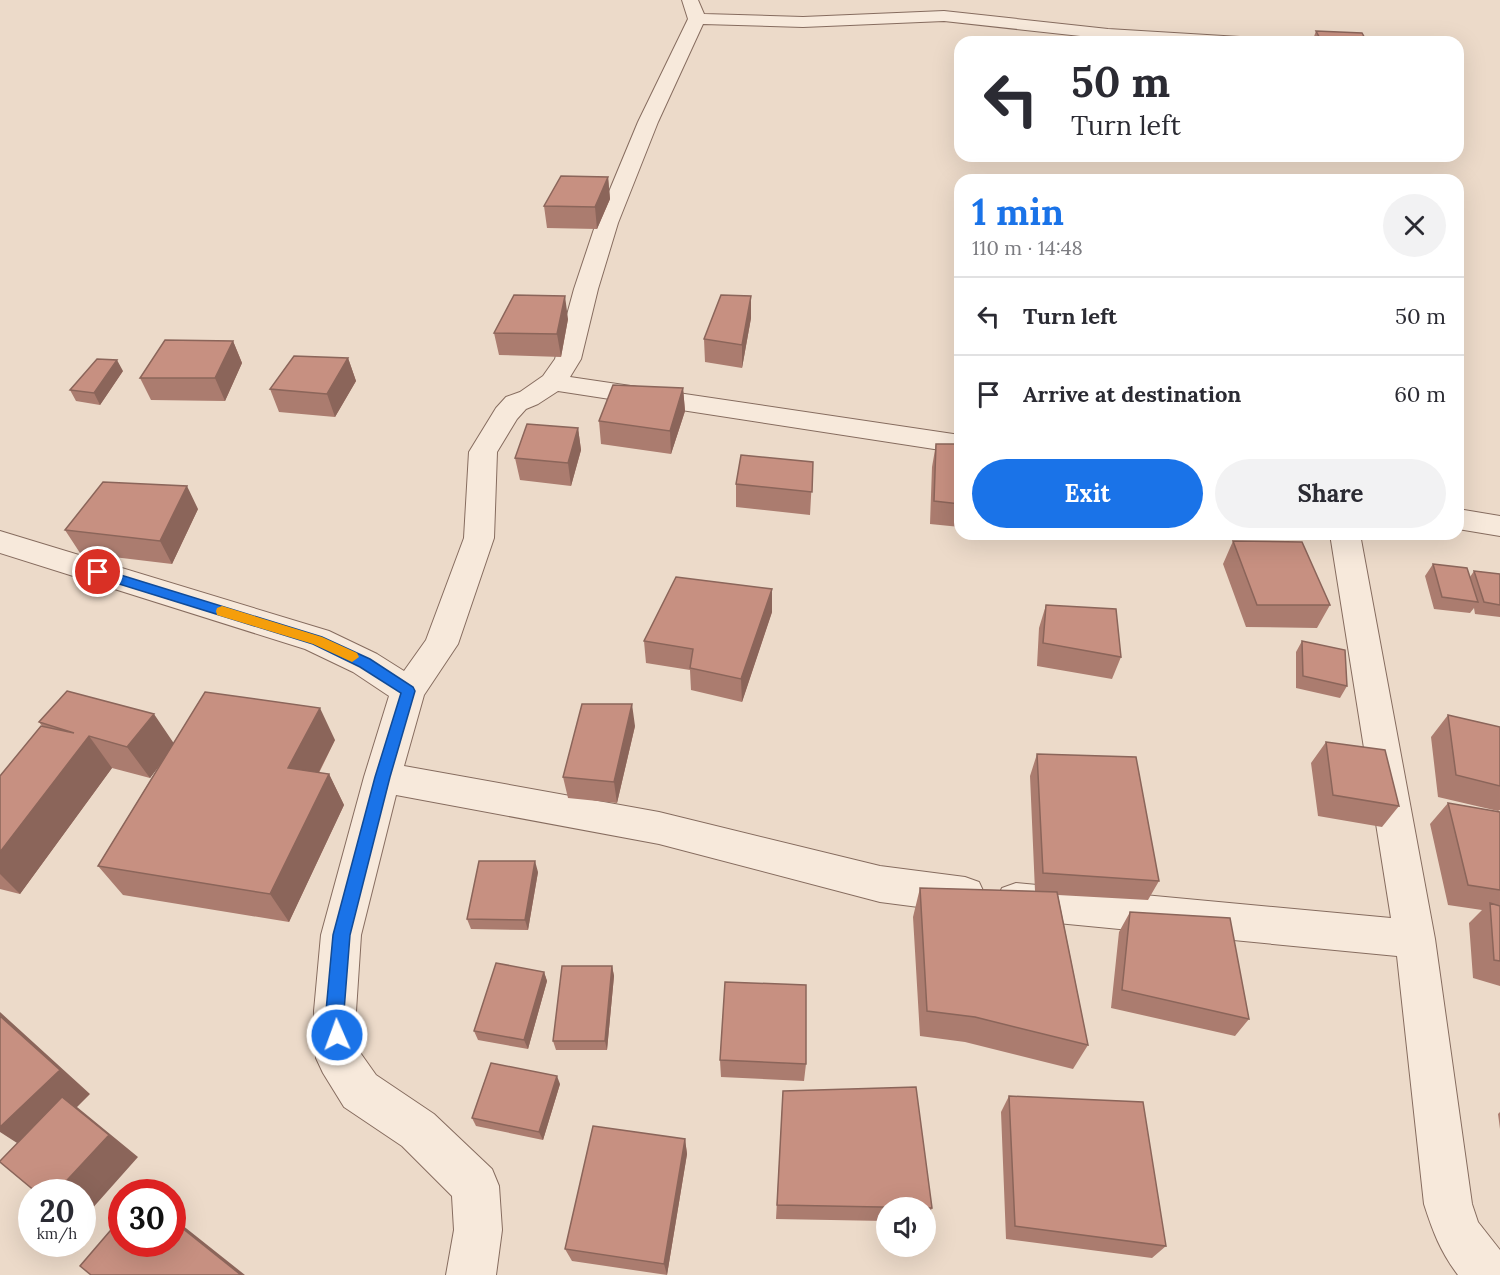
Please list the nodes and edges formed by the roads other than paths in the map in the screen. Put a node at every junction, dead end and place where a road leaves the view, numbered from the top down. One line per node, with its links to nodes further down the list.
1 (693, 10): 2 (street); 3 (street)
2 (1141, 36)
3 (553, 382): 4 (street); 9 (street)
4 (954, 443)
5 (1464, 520): 6 (street)
6 (1500, 526)
7 (1346, 540): 11 (street)
8 (0, 542): 9 (street)
9 (408, 691): 10 (street)
10 (382, 777): 11 (street); 12 (street)
11 (1415, 939): 13 (street)
12 (471, 1275)
13 (1489, 1275)

